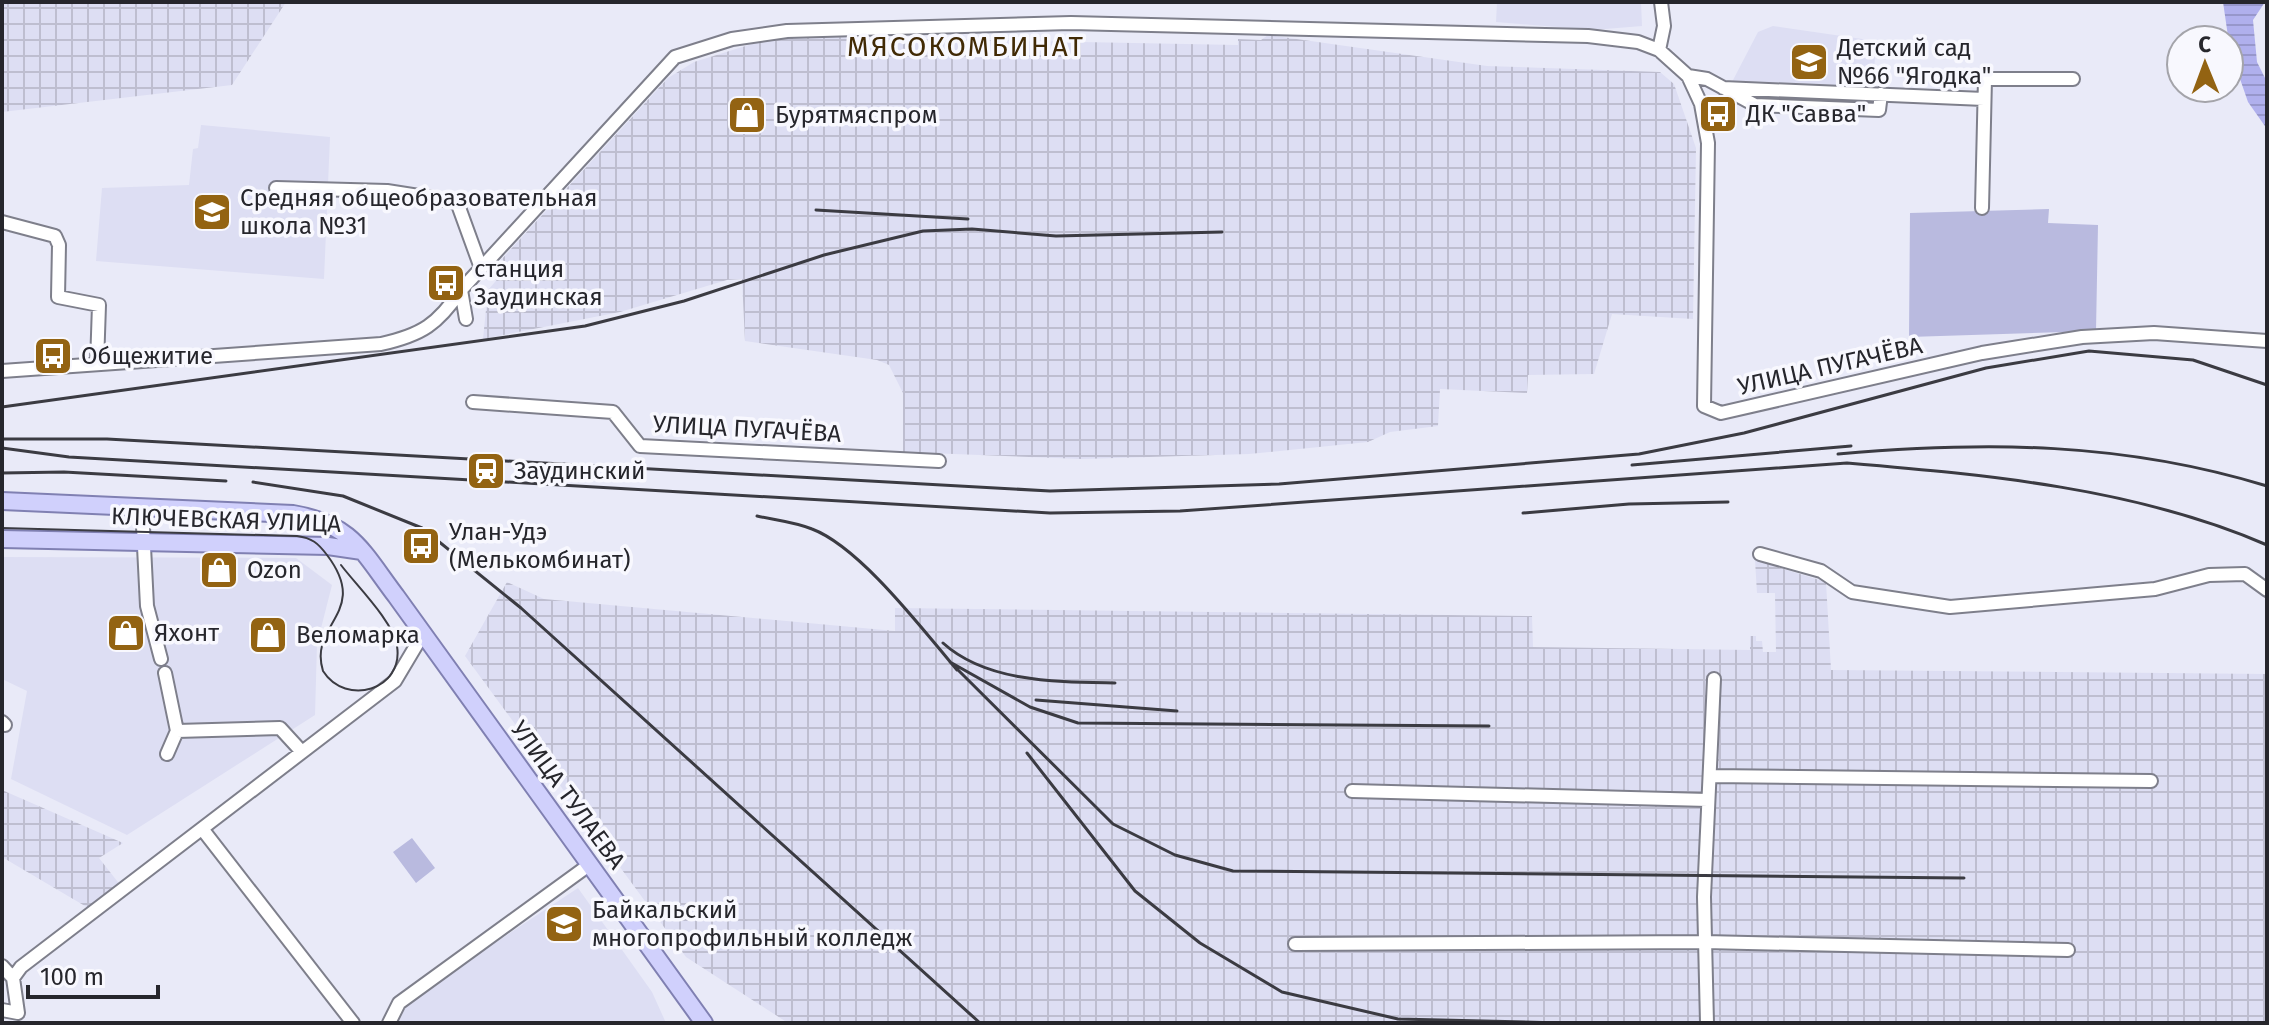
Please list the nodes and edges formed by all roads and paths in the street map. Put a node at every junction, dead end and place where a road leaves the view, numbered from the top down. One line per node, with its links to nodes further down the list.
1 (1661, 2): 2 (street)
2 (1659, 50): 3 (street); 9 (street)
3 (1688, 76): 5 (street); 12 (street, УЛИЦА ПУГАЧЁВА)
4 (2073, 79): 5 (street)
5 (1984, 99): 7 (street)
6 (276, 188): 9 (street)
7 (1982, 208)
8 (2, 222): 13 (street)
9 (481, 268): 10 (street)
10 (461, 290): 11 (street); 13 (street)
11 (466, 319)
12 (2267, 341)
13 (97, 364): 14 (street)
14 (2, 371)
15 (473, 402): 16 (street, УЛИЦА ПУГАЧЁВА)
16 (939, 461)
17 (2, 501): 18 (main road, КЛЮЧЕВСКАЯ УЛИЦА)
18 (142, 507): 20 (street); 21 (main road, КЛЮЧЕВСКАЯ УЛИЦА)
19 (2, 539): 20 (main road, КЛЮЧЕВСКАЯ УЛИЦА)
20 (143, 540): 21 (main road, КЛЮЧЕВСКАЯ УЛИЦА); 25 (street)
21 (362, 551): 24 (main road, УЛИЦА ТУЛАЕВА)
22 (1760, 554): 23 (street)
23 (2267, 590)
24 (423, 634): 29 (street); 36 (main road, УЛИЦА ТУЛАЕВА)
25 (161, 659)
26 (165, 673): 28 (street)
27 (1714, 679): 31 (street)
28 (177, 731): 29 (street); 30 (street)
29 (302, 752): 35 (street)
30 (167, 754)
31 (1710, 776): 32 (street); 34 (street)
32 (2151, 781)
33 (1352, 791): 34 (street)
34 (1708, 800): 37 (street)
35 (203, 830): 41 (street); 43 (street)
36 (589, 865): 44 (street); 45 (main road, УЛИЦА ТУЛАЕВА)
37 (1705, 942): 38 (street); 39 (street); 46 (street)
38 (1295, 944)
39 (2068, 950)
40 (2, 966): 41 (street)
41 (13, 978): 42 (street)
42 (2, 1010)
43 (353, 1023)
44 (389, 1023)
45 (704, 1023)
46 (1707, 1023)

